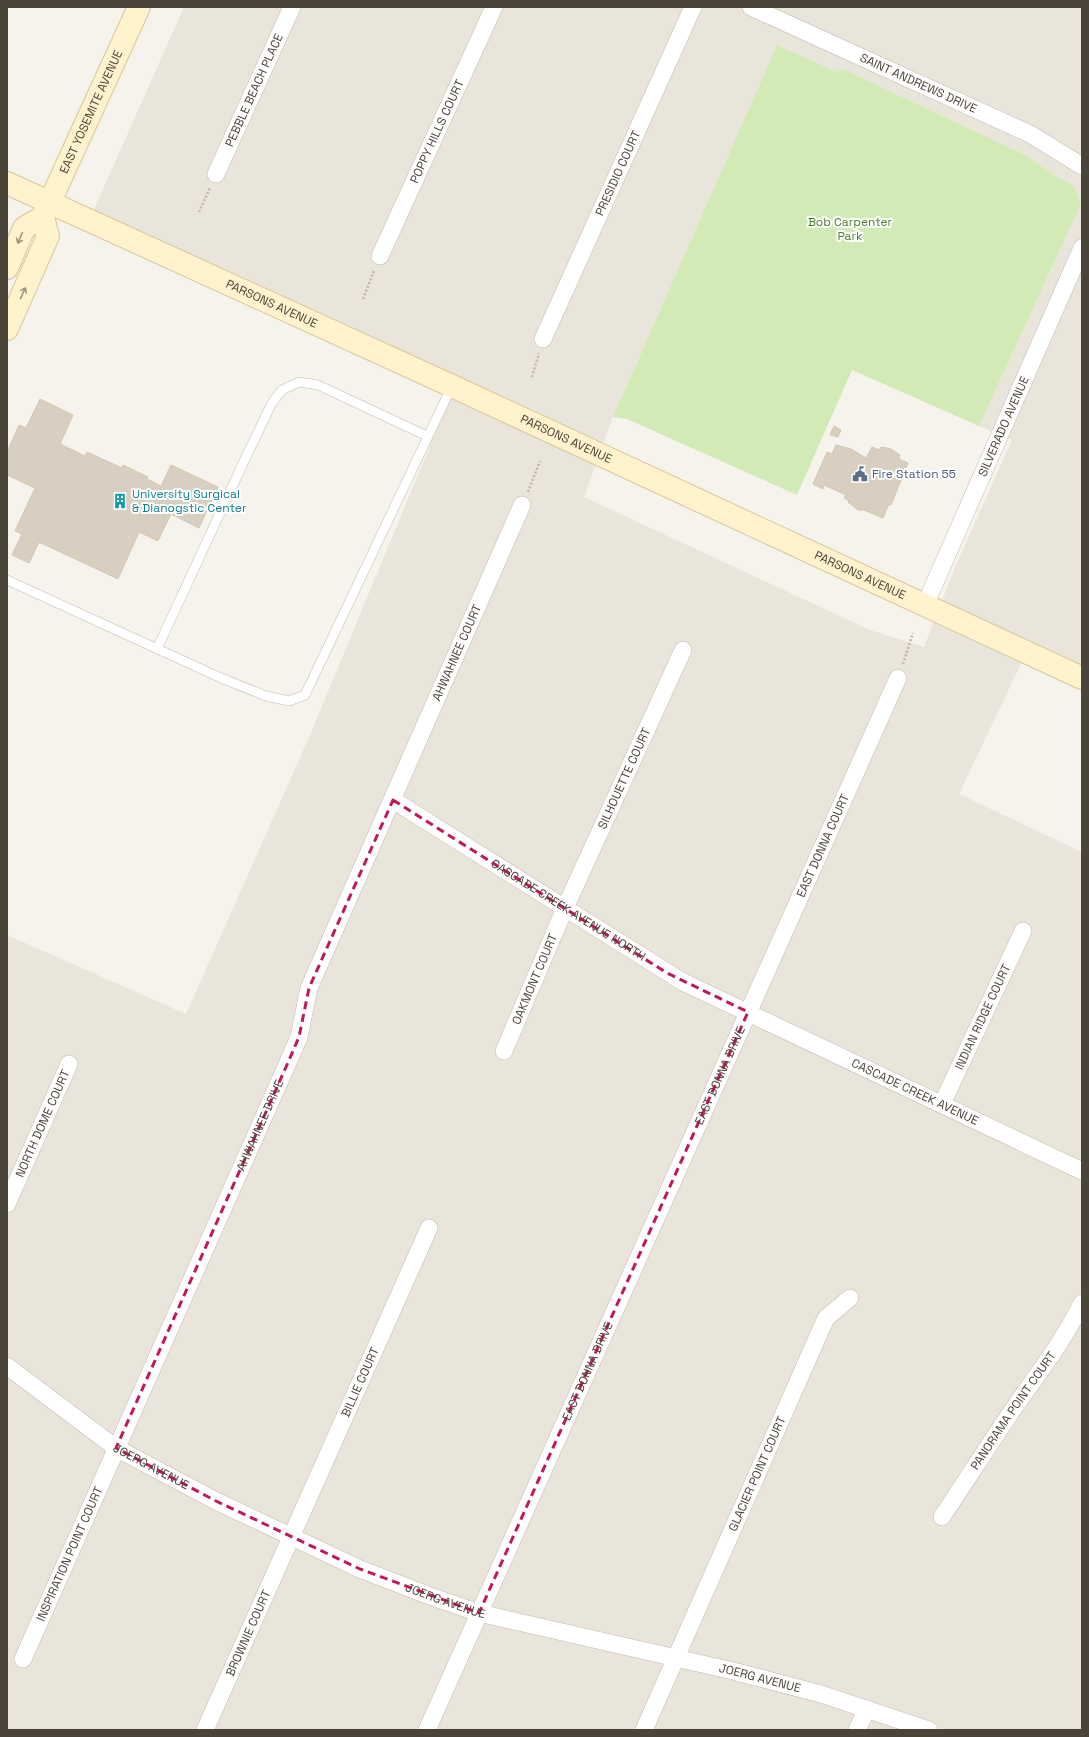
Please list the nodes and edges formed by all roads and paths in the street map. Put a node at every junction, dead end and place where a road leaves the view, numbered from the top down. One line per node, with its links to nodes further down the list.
1 (139, 7): 9 (street, EAST YOSEMITE AVENUE)
2 (292, 7): 7 (street, PEBBLE BEACH PLACE)
3 (494, 7): 12 (street, POPPY HILLS COURT)
4 (693, 7): 16 (street, PRESIDIO COURT)
5 (751, 7): 6 (street, SAINT ANDREWS DRIVE)
6 (1082, 166)
7 (216, 174): 10 (path)
8 (7, 183): 9 (street, PARSONS AVENUE)
9 (46, 210): 13 (street, one-way to 13); 15 (street, one-way to 9); 18 (street, PARSONS AVENUE)
10 (199, 212)
11 (1082, 248): 23 (street, SILVERADO AVENUE)
12 (380, 256): 14 (path)
13 (7, 268)
14 (363, 299)
15 (7, 329)
16 (543, 339): 17 (path)
17 (532, 377)
18 (452, 386): 19 (lane); 23 (street, PARSONS AVENUE)
19 (427, 436): 25 (lane); 25 (lane)
20 (540, 461): 21 (path)
21 (522, 505): 29 (street, AHWAHNEE COURT)
22 (7, 580): 25 (lane)
23 (925, 605): 28 (street, PARSONS AVENUE)
24 (913, 633): 27 (path)
25 (157, 649)
26 (683, 650): 30 (street, SILHOUETTE COURT)
27 (898, 678): 32 (street, EAST DONNA COURT)
28 (1082, 678)
29 (393, 800): 30 (street, CASCADE CREEK AVENUE NORTH); 42 (street, AHWAHNEE DRIVE)
30 (565, 908): 32 (street, CASCADE CREEK AVENUE NORTH); 33 (street, OAKMONT COURT)
31 (1023, 931): 35 (street, INDIAN RIDGE COURT)
32 (748, 1012): 35 (street, CASCADE CREEK AVENUE); 45 (street, EAST DONNA DRIVE)
33 (504, 1051)
34 (69, 1064): 37 (street, NORTH DOME COURT)
35 (942, 1104): 36 (street, CASCADE CREEK AVENUE)
36 (1082, 1171)
37 (7, 1204)
38 (429, 1228): 44 (street, BILLIE COURT)
39 (850, 1298): 47 (street, GLACIER POINT COURT)
40 (1082, 1303): 43 (street, PANORAMA POINT COURT)
41 (7, 1366): 42 (street, JOERG AVENUE)
42 (116, 1448): 44 (street, JOERG AVENUE); 46 (street, INSPIRATION POINT COURT)
43 (942, 1517)
44 (292, 1537): 45 (street, JOERG AVENUE); 49 (street, BROWNIE COURT)
45 (479, 1612): 47 (street, JOERG AVENUE); 50 (street, EAST DONNA DRIVE)
46 (23, 1659)
47 (676, 1659): 48 (street, JOERG AVENUE); 51 (street, GLACIER POINT COURT)
48 (866, 1709): 52 (street); 53 (street, JOERG AVENUE)
49 (205, 1730)
50 (427, 1730)
51 (644, 1730)
52 (857, 1730)
53 (929, 1730)

